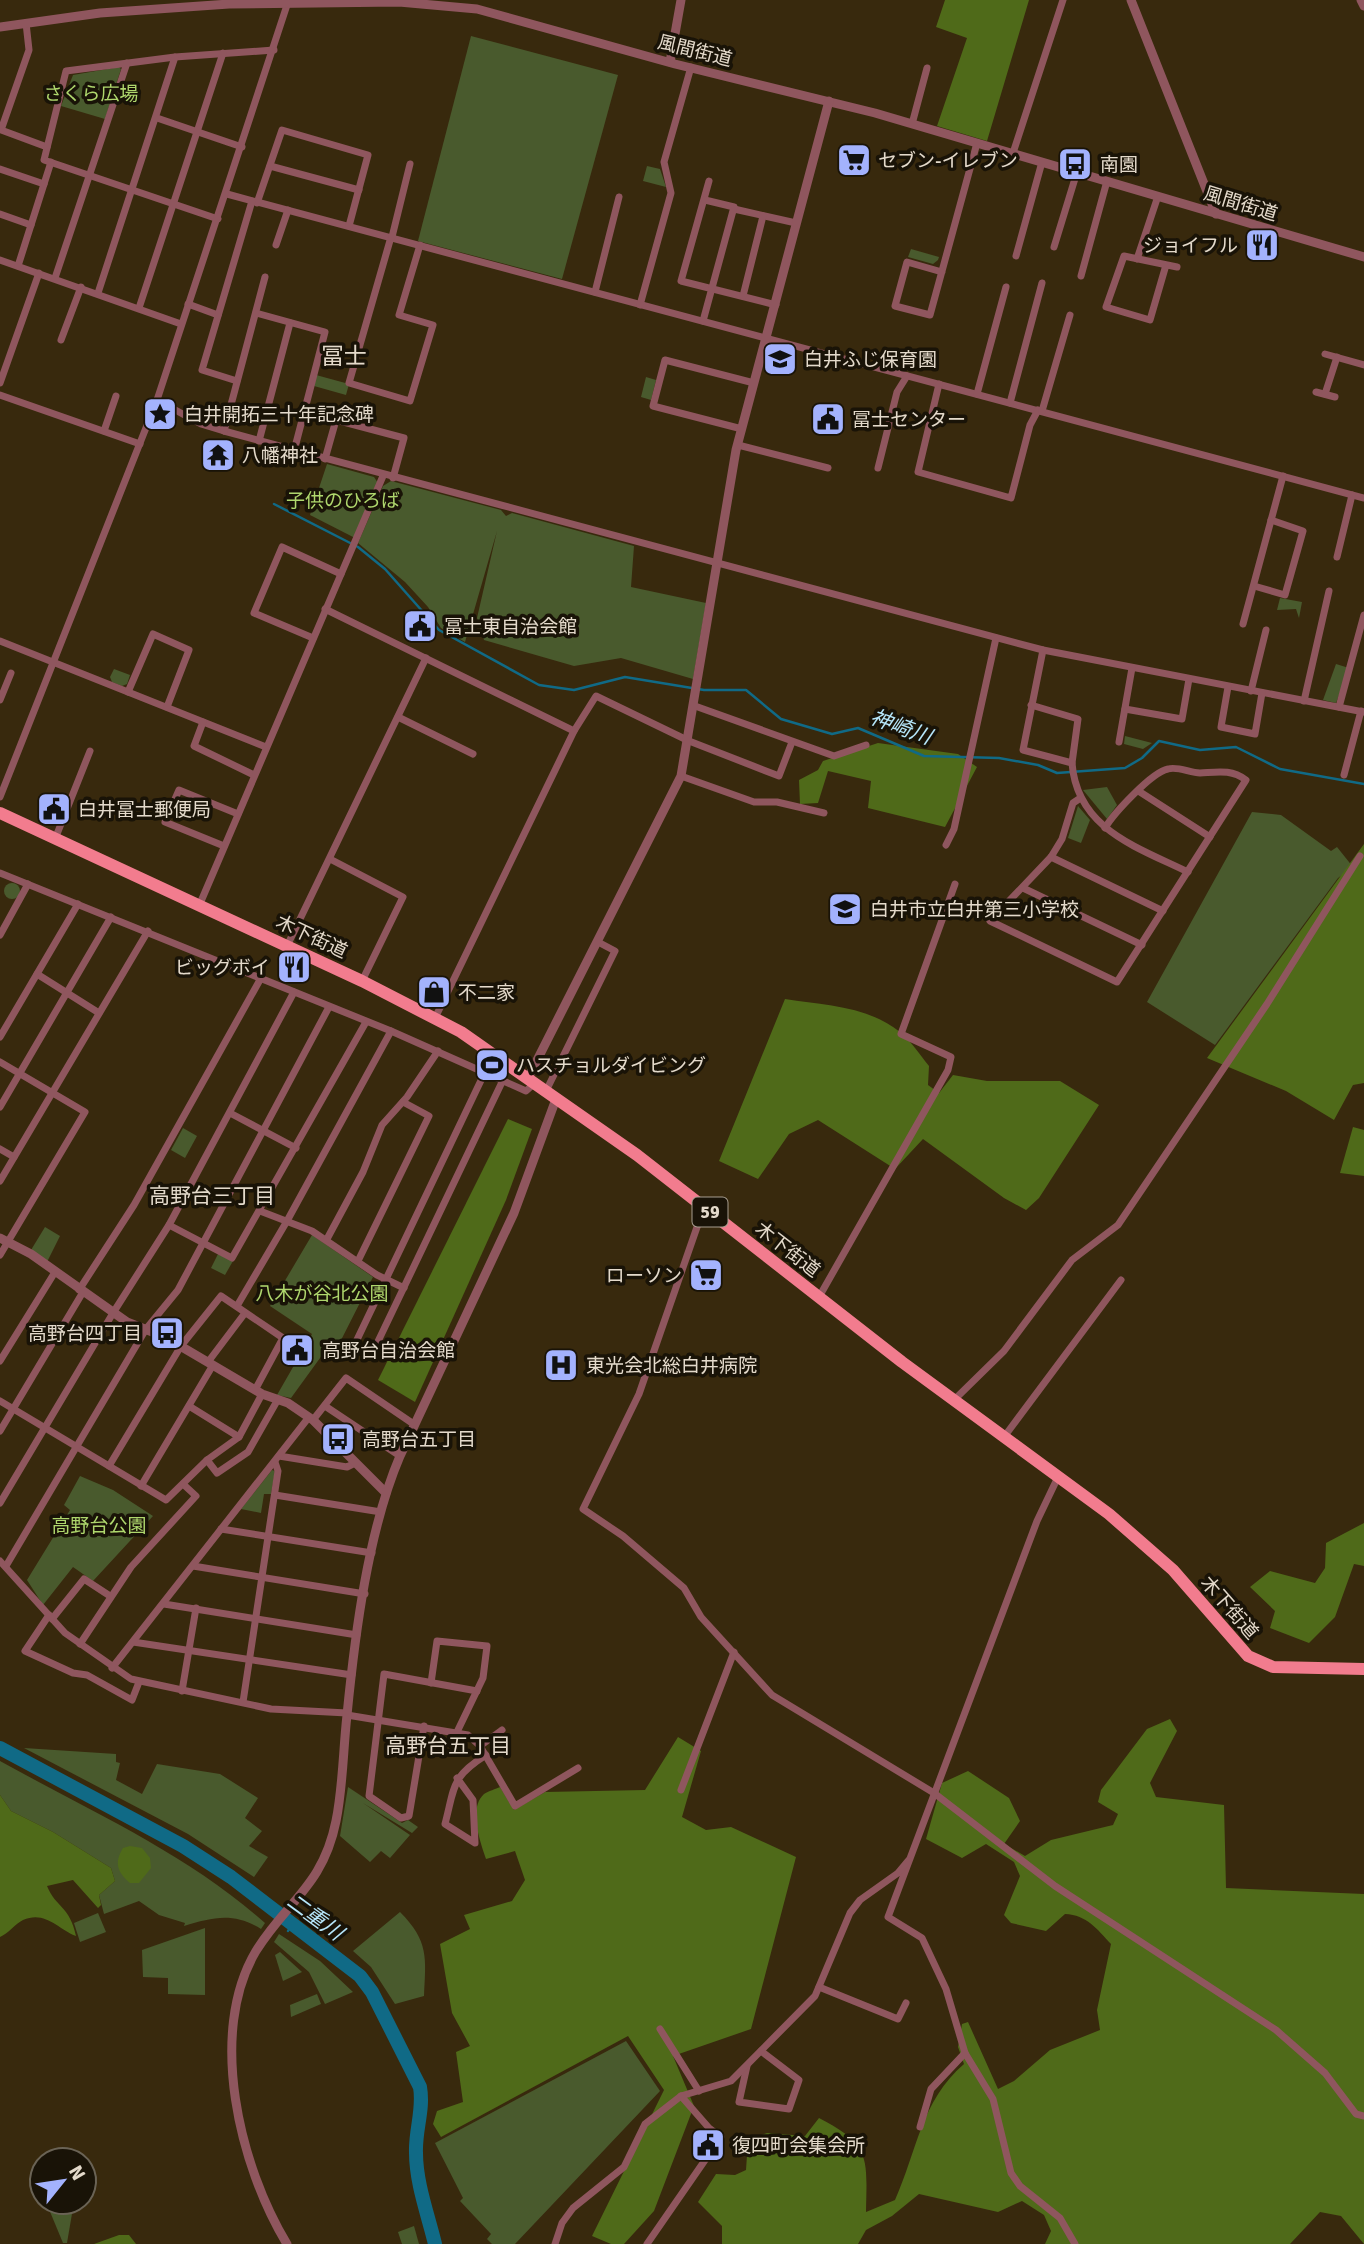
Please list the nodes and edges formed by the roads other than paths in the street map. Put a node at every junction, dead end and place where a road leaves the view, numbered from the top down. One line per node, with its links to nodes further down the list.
1 (681, 0): 13 (street)
2 (1063, 0): 24 (street)
3 (1131, 0): 47 (street)
4 (1361, 0): 7 (street)
5 (293, 2): 6 (street, 風間街道); 8 (street, 風間街道); 10 (street)
6 (456, 3): 13 (street, 風間街道)
7 (1364, 6)
8 (26, 23): 9 (street, 風間街道); 22 (street)
9 (0, 27)
10 (274, 50): 11 (street); 23 (street)
11 (223, 53): 12 (street); 20 (street)
12 (175, 57): 14 (street); 18 (street)
13 (670, 62): 15 (street, 風間街道)
14 (127, 63): 22 (street); 31 (street)
15 (691, 67): 17 (street, 風間街道); 77 (street)
16 (927, 68): 19 (street)
17 (829, 101): 19 (street, 風間街道); 50 (street)
18 (157, 118): 20 (street); 36 (street)
19 (912, 124): 21 (street, 風間街道)
20 (198, 132): 23 (street); 43 (street)
21 (977, 143): 24 (street, 風間街道); 64 (street)
22 (47, 147): 25 (street)
23 (242, 147): 37 (street)
24 (1013, 153): 26 (street, 風間街道)
25 (51, 162): 31 (street); 34 (street)
26 (1042, 162): 30 (street, 風間街道); 57 (street)
27 (410, 164): 53 (street)
28 (270, 166): 35 (street); 35 (street); 42 (street)
29 (0, 169): 34 (street)
30 (1077, 172): 33 (street, 風間街道); 56 (street)
31 (89, 177): 36 (street); 68 (street)
32 (709, 181): 41 (street)
33 (1107, 181): 39 (street, 風間街道); 66 (street)
34 (44, 184): 51 (street)
35 (359, 190): 52 (street)
36 (133, 191): 43 (street); 74 (street)
37 (227, 194): 42 (street); 49 (street)
38 (736, 196): 44 (street)
39 (1158, 196): 47 (street, 風間街道); 59 (street)
40 (619, 197): 73 (street)
41 (705, 200): 44 (street); 72 (street)
42 (254, 202): 45 (street); 81 (street)
43 (175, 205): 49 (street); 79 (street)
44 (734, 208): 48 (street); 72 (street)
45 (288, 210): 52 (street); 54 (street)
46 (0, 214): 51 (street)
47 (1216, 214): 58 (street, 風間街道)
48 (763, 216): 50 (street); 75 (street)
49 (218, 219): 76 (street)
50 (796, 223): 78 (street)
51 (31, 225): 62 (street)
52 (349, 226): 53 (street)
53 (392, 237): 55 (street); 55 (street)
54 (276, 245)
55 (420, 245): 73 (street)
56 (1054, 247)
57 (1016, 256)
58 (1364, 257)
59 (1137, 258): 61 (street); 61 (street)
60 (0, 260): 62 (street)
61 (1166, 264): 63 (street)
62 (18, 266): 65 (street)
63 (1177, 267)
64 (942, 271): 64 (street)
65 (39, 273): 68 (street); 93 (street)
66 (1081, 276)
67 (265, 277): 80 (street)
68 (55, 278): 70 (street)
69 (1042, 283): 103 (street)
70 (81, 287): 74 (street); 87 (street)
71 (1006, 287): 97 (street)
72 (712, 289): 75 (street); 83 (street)
73 (595, 292): 77 (street)
74 (98, 293): 79 (street)
75 (743, 296): 78 (street)
76 (188, 304): 81 (street); 85 (street)
77 (640, 304): 83 (street)
78 (776, 305): 86 (street)
79 (139, 308): 85 (street)
80 (256, 313): 84 (street); 92 (street)
81 (218, 315): 92 (street)
82 (1070, 315): 104 (street)
83 (703, 321): 86 (street)
84 (290, 323): 108 (street); 111 (street)
85 (181, 324): 102 (street)
86 (767, 338): 91 (street); 94 (street)
87 (61, 340)
88 (1325, 354): 89 (street)
89 (1337, 357): 90 (street); 98 (street)
90 (1364, 365)
91 (907, 376): 95 (street); 114 (street)
92 (236, 381): 107 (street)
93 (0, 383)
94 (754, 383): 105 (street); 105 (street)
95 (939, 384): 97 (street); 104 (street)
96 (1316, 392): 98 (street)
97 (977, 394): 103 (street)
98 (1325, 394): 101 (street)
99 (0, 395): 106 (street)
100 (116, 396): 106 (street)
101 (1335, 397)
102 (157, 400): 107 (street); 109 (street)
103 (1010, 403): 104 (street)
104 (1040, 411): 116 (street)
105 (742, 429): 110 (street)
106 (104, 431): 109 (street)
107 (224, 431): 108 (street)
108 (259, 441): 111 (street)
109 (140, 444): 135 (street)
110 (738, 445): 113 (street); 122 (street)
111 (294, 451): 112 (street)
112 (324, 459): 115 (street); 117 (street)
113 (828, 468)
114 (878, 468)
115 (383, 476): 117 (street); 123 (street)
116 (1283, 476): 118 (street); 120 (street)
117 (393, 478): 122 (street)
118 (1352, 495): 119 (street); 121 (street)
119 (1364, 498)
120 (1271, 520): 124 (street); 124 (street)
121 (1337, 557)
122 (717, 564): 131 (street); 146 (street)
123 (341, 574): 126 (street); 130 (street)
124 (1254, 586): 128 (street)
125 (1329, 591): 144 (street)
126 (325, 610): 130 (street); 134 (street)
127 (1364, 615): 148 (street)
128 (1242, 624)
129 (1266, 630): 140 (street)
130 (313, 638): 158 (street)
131 (996, 638): 133 (street); 174 (street)
132 (0, 641): 135 (street)
133 (1043, 650): 136 (street); 145 (street)
134 (426, 658): 151 (street); 153 (street)
135 (54, 663): 141 (street); 166 (street)
136 (1132, 668): 138 (street); 149 (street)
137 (11, 673): 143 (street)
138 (1189, 680): 139 (street); 149 (street)
139 (1228, 687): 140 (street); 142 (street)
140 (1251, 691): 142 (street)
141 (128, 692): 147 (street); 147 (street)
142 (1262, 693): 144 (street)
143 (0, 699)
144 (1304, 701): 148 (street)
145 (1031, 705): 161 (street); 161 (street)
146 (695, 706): 154 (street); 155 (street)
147 (167, 707): 152 (street)
148 (1339, 707): 150 (street)
149 (1125, 709): 156 (street)
150 (1362, 711): 163 (street)
151 (398, 718): 160 (street); 178 (street)
152 (203, 722): 158 (street); 162 (street)
153 (574, 731): 154 (street); 200 (street)
154 (689, 741): 155 (street); 164 (street)
155 (792, 742): 157 (street)
156 (1119, 742)
157 (866, 746)
158 (266, 747): 162 (street)
159 (90, 751): 173 (street)
160 (473, 754)
161 (1072, 763): 167 (street)
162 (254, 775): 170 (street)
163 (1344, 775)
164 (681, 776): 169 (street); 190 (street)
165 (1139, 792): 171 (street); 172 (street); 172 (street)
166 (0, 797)
167 (1079, 799): 171 (street); 177 (street)
168 (0, 813): 173 (main road, 木下街道 / 59)
169 (824, 813)
170 (238, 814): 175 (street); 175 (street)
171 (1105, 828): 179 (street)
172 (1210, 837): 179 (street)
173 (55, 839): 185 (main road, 木下街道 / 59)
174 (946, 845)
175 (225, 846): 185 (street)
176 (1360, 856): 246 (street)
177 (1051, 857): 183 (street); 186 (street)
178 (330, 859): 192 (street); 195 (street)
179 (1188, 872): 186 (street)
180 (0, 873): 181 (street)
181 (28, 884): 184 (street); 189 (street)
182 (955, 884): 234 (street)
183 (1023, 888): 191 (street); 191 (street)
184 (78, 904): 187 (street); 193 (street)
185 (199, 906): 192 (main road, 木下街道 / 59)
186 (1163, 911): 191 (street)
187 (111, 917): 188 (street); 197 (street)
188 (148, 931): 194 (street); 199 (street)
189 (0, 935)
190 (598, 942): 209 (street); 211 (street)
191 (1142, 945)
192 (287, 946): 195 (main road, 木下街道 / 59)
193 (37, 974): 197 (street); 203 (street)
194 (261, 978): 196 (street); 233 (street)
195 (362, 981): 200 (main road, 木下街道 / 59)
196 (294, 992): 198 (street); 214 (street)
197 (67, 993): 199 (street); 207 (street)
198 (329, 1007): 201 (street); 215 (street)
199 (99, 1013): 210 (street)
200 (436, 1016): 209 (main road, 木下街道 / 59)
201 (366, 1022): 202 (street); 216 (street)
202 (391, 1031): 204 (street); 222 (street)
203 (0, 1037)
204 (438, 1051): 206 (street); 212 (street)
205 (0, 1062): 207 (street)
206 (485, 1072): 208 (street); 230 (street)
207 (20, 1074): 210 (street); 213 (street)
208 (503, 1080): 209 (street); 232 (street)
209 (531, 1081): 211 (main road, 木下街道 / 59)
210 (52, 1092): 218 (street); 225 (street)
211 (551, 1095): 220 (main road, 木下街道 / 59); 251 (street)
212 (403, 1102): 224 (street); 228 (street)
213 (0, 1107)
214 (230, 1113): 215 (street); 223 (street)
215 (263, 1130): 216 (street); 226 (street)
216 (296, 1148): 221 (street)
217 (0, 1149): 218 (street)
218 (14, 1157): 219 (street)
219 (0, 1181)
220 (704, 1207): 234 (main road, 木下街道 / 59); 285 (street)
221 (260, 1211): 222 (street); 226 (street)
222 (287, 1221): 224 (street); 235 (street)
223 (169, 1225): 226 (street); 236 (street)
224 (327, 1239): 228 (street)
225 (4, 1240): 227 (street); 229 (street)
226 (203, 1243): 238 (street)
227 (0, 1255)
228 (358, 1261): 230 (street)
229 (55, 1272): 233 (street); 240 (street)
230 (385, 1279): 232 (street); 232 (street)
231 (1121, 1280): 255 (street)
232 (404, 1288)
233 (81, 1291): 236 (street); 249 (street)
234 (819, 1297): 246 (main road, 木下街道 / 59)
235 (237, 1306): 237 (street); 239 (street)
236 (113, 1313): 238 (street); 252 (street)
237 (246, 1313): 242 (street); 243 (street)
238 (146, 1329): 239 (street); 256 (street)
239 (181, 1346): 242 (street); 261 (street)
240 (2, 1352): 241 (street)
241 (0, 1361)
242 (210, 1364): 243 (street); 247 (street)
243 (259, 1392): 245 (street); 254 (street)
244 (0, 1401): 249 (street)
245 (277, 1401): 250 (street); 259 (street)
246 (953, 1401): 255 (main road, 木下街道 / 59)
247 (189, 1406): 254 (street); 264 (street)
248 (325, 1406): 250 (street); 251 (street); 257 (street)
249 (13, 1409): 252 (street); 253 (street)
250 (311, 1419): 258 (street); 260 (street)
251 (415, 1424): 257 (street)
252 (44, 1428): 256 (street); 267 (street)
253 (0, 1431)
254 (239, 1437): 259 (street)
255 (1003, 1438): 262 (main road, 木下街道 / 59)
256 (76, 1447): 261 (street); 272 (street)
257 (400, 1456): 265 (street)
258 (277, 1459): 260 (street); 266 (street); 269 (street)
259 (207, 1460): 263 (street)
260 (355, 1463): 265 (street)
261 (109, 1466): 264 (street)
262 (1058, 1477): 288 (main road, 木下街道 / 59); 305 (street)
263 (183, 1484): 264 (street); 276 (street)
264 (141, 1486)
265 (386, 1493): 268 (street)
266 (275, 1495): 268 (street); 270 (street)
267 (0, 1503)
268 (381, 1512): 271 (street)
269 (221, 1529): 270 (street); 273 (street)
270 (268, 1536): 271 (street); 274 (street)
271 (372, 1553): 275 (street)
272 (3, 1563): 279 (street)
273 (193, 1566): 274 (street); 277 (street)
274 (262, 1577): 275 (street); 280 (street)
275 (365, 1594): 281 (street)
276 (110, 1596): 279 (street); 283 (street)
277 (164, 1604): 278 (street); 282 (street)
278 (196, 1608): 280 (street); 284 (street)
279 (50, 1617): 283 (street); 290 (street)
280 (256, 1618): 281 (street); 286 (street)
281 (357, 1634): 289 (street)
282 (133, 1642): 284 (street); 287 (street)
283 (80, 1644): 287 (street)
284 (189, 1649): 286 (street); 292 (street)
285 (734, 1652): 304 (street); 305 (street)
286 (249, 1660): 289 (street); 294 (street)
287 (112, 1668): 290 (street)
288 (1364, 1669)
289 (352, 1675): 295 (street)
290 (139, 1682): 292 (street)
291 (431, 1683): 293 (street); 293 (street); 296 (street)
292 (182, 1691): 294 (street)
293 (477, 1691): 299 (street)
294 (243, 1702): 295 (street)
295 (347, 1714): 296 (street); 317 (street)
296 (378, 1718): 297 (street); 297 (street)
297 (424, 1726): 299 (street)
298 (502, 1730): 300 (street)
299 (457, 1732): 300 (street)
300 (480, 1746): 301 (street)
301 (486, 1755): 302 (street); 303 (street)
302 (578, 1768)
303 (457, 1778): 303 (street)
304 (681, 1790)
305 (934, 1793): 306 (street); 315 (street)
306 (911, 1858): 307 (street); 311 (street)
307 (819, 1987): 308 (street); 310 (street)
308 (906, 2003)
309 (660, 2029): 313 (street)
310 (761, 2051): 312 (street); 312 (street)
311 (965, 2053): 316 (street); 320 (street)
312 (747, 2066): 313 (street)
313 (699, 2091): 314 (street)
314 (681, 2096): 318 (street); 319 (street)
315 (1364, 2116)
316 (920, 2127)
317 (287, 2244)
318 (555, 2244)
319 (647, 2244)
320 (1074, 2244)

